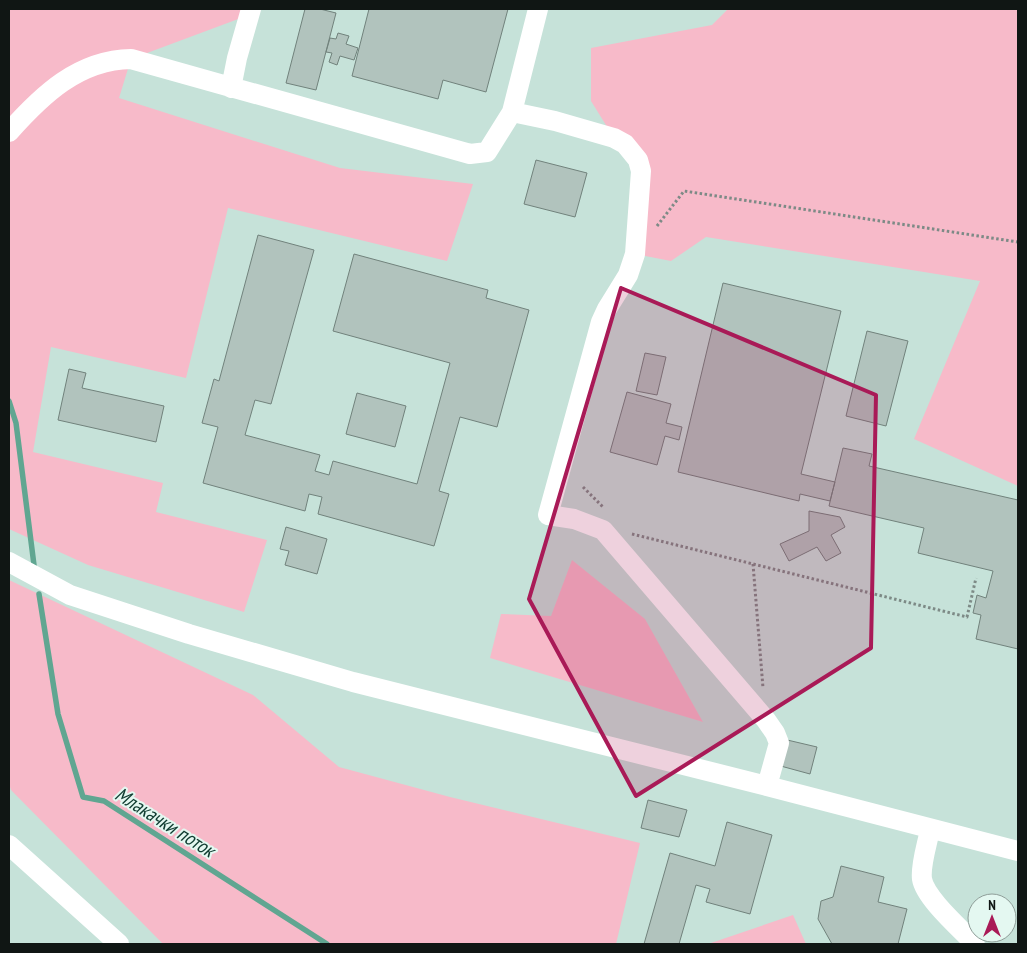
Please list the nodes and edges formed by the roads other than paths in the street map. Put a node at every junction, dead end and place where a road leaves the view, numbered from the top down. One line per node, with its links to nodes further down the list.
1 (251, 9): 3 (street)
2 (538, 9): 4 (street)
3 (231, 88): 4 (street); 5 (street)
4 (512, 112): 7 (street)
5 (9, 132)
6 (9, 562): 7 (street)
7 (767, 786): 8 (street)
8 (930, 829): 10 (street); 12 (street)
9 (9, 845): 11 (street)
10 (1018, 851)
11 (119, 944)
12 (975, 944)

